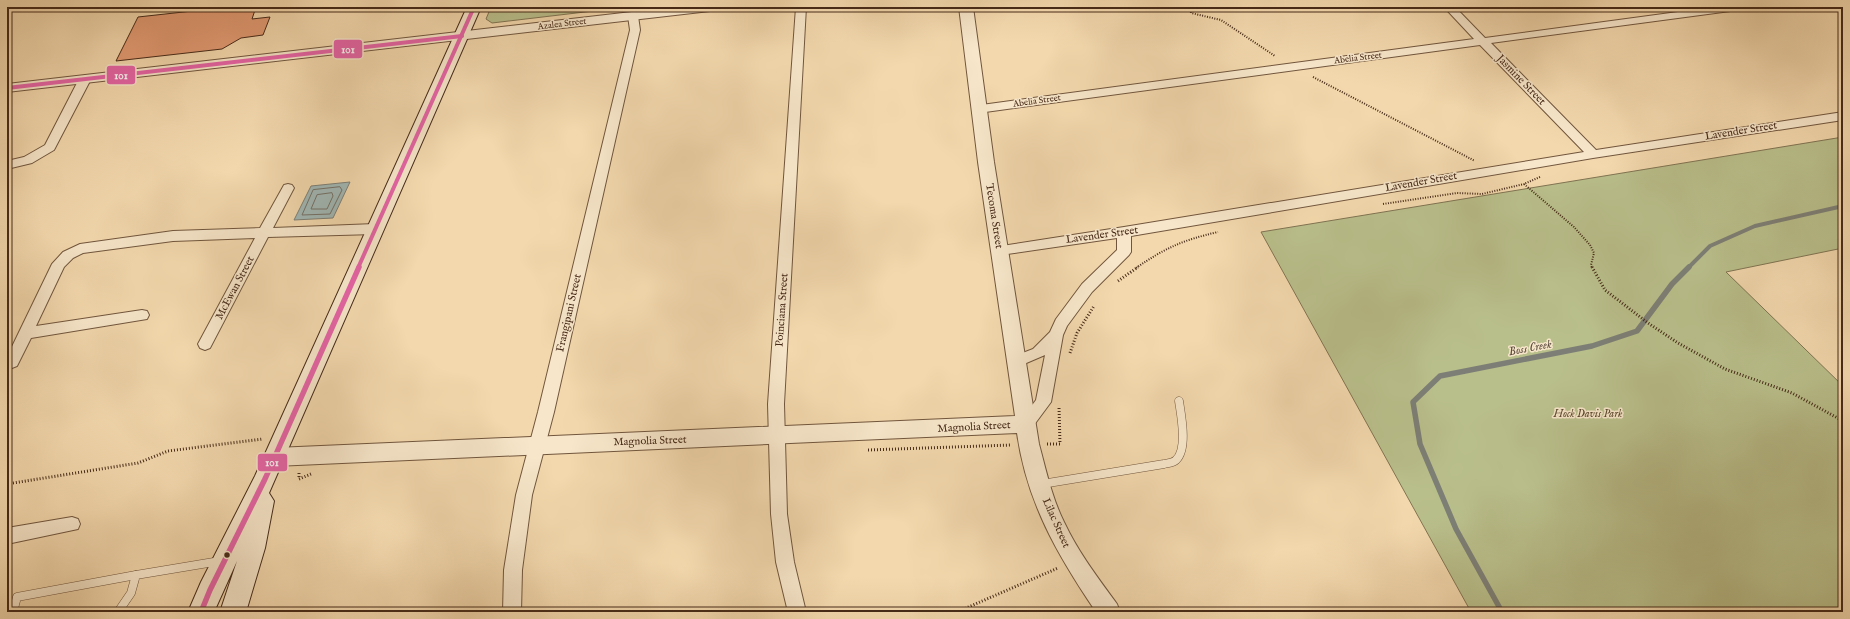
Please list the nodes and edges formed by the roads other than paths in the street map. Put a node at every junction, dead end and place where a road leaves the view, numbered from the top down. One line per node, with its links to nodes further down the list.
1 (474, 7): 10 (main road)
2 (710, 7): 9 (street, Azalea Street)
3 (801, 7): 31 (street, Poinciana Street)
4 (966, 7): 14 (street, Tecoma Street)
5 (1449, 7): 11 (street, Jasmine Street)
6 (1738, 7): 11 (street, Abelia Street)
7 (1837, 7): 8 (street)
8 (1843, 11)
9 (633, 16): 10 (street, Azalea Street); 32 (street, Frangipani Street)
10 (462, 36): 12 (street, Azalea Street); 19 (main road)
11 (1484, 42): 14 (street, Abelia Street); 16 (street, Jasmine Street)
12 (85, 79): 13 (street, Azalea Street); 17 (street)
13 (7, 88)
14 (978, 109): 22 (street, Tecoma Street)
15 (1843, 116): 16 (street, Lavender Street)
16 (1593, 154): 21 (street, Lavender Street)
17 (7, 165)
18 (288, 188): 20 (street, McEwan Street)
19 (375, 230): 20 (street); 33 (main road)
20 (264, 232): 24 (street); 26 (street, McEwan Street)
21 (1124, 232): 22 (street, Lavender Street); 25 (street)
22 (1000, 250): 27 (street, Tecoma Street)
23 (142, 315): 24 (street)
24 (26, 333): 28 (street)
25 (1056, 335): 27 (street); 30 (street)
26 (205, 344)
27 (1017, 361): 30 (street, Tecoma Street)
28 (12, 362)
29 (1179, 401): 35 (lane)
30 (1027, 434): 31 (street, Magnolia Street); 35 (street, Lilac Street)
31 (777, 436): 32 (street, Magnolia Street); 45 (street, Poinciana Street)
32 (537, 446): 33 (street, Magnolia Street); 44 (street, Frangipani Street)
33 (275, 457): 34 (main road)
34 (265, 479): 38 (main road); 43 (main road)
35 (1040, 484): 46 (street, Lilac Street)
36 (72, 524): 37 (street)
37 (7, 536)
38 (224, 560): 39 (lane); 42 (main road)
39 (136, 575): 40 (lane); 41 (lane)
40 (13, 612)
41 (118, 612)
42 (201, 612)
43 (233, 612)
44 (512, 612)
45 (796, 612)
46 (1109, 612)

